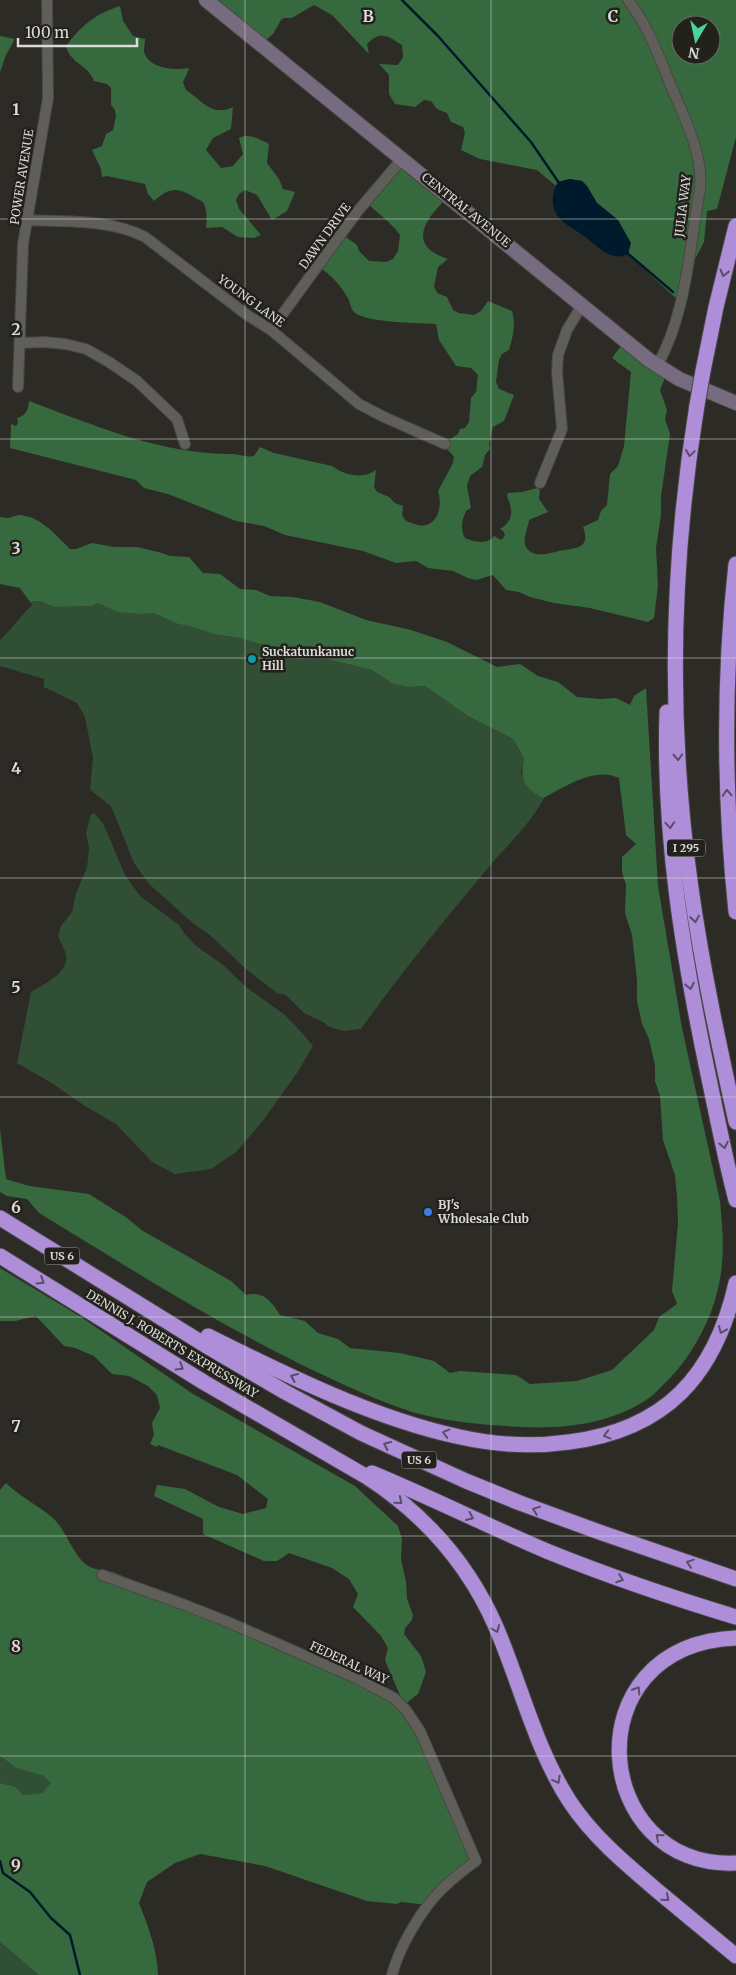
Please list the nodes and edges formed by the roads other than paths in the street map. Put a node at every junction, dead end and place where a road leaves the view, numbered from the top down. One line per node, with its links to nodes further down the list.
1 (47, 0): 5 (street, POWER AVENUE)
2 (206, 0): 4 (street, CENTRAL AVENUE)
3 (628, 0): 10 (street, JULIA WAY)
4 (402, 159): 7 (street, CENTRAL AVENUE); 8 (street, DAWN DRIVE)
5 (26, 220): 8 (street, YOUNG LANE); 9 (street, POWER AVENUE)
6 (736, 226): 17 (highway, I 295, one-way to 17, bridge)
7 (582, 304): 10 (street, CENTRAL AVENUE); 15 (street)
8 (271, 330): 14 (street, YOUNG LANE)
9 (20, 343): 11 (street, POWER AVENUE); 13 (street)
10 (657, 366): 12 (street, CENTRAL AVENUE)
11 (18, 388)
12 (736, 403)
13 (185, 444)
14 (445, 444)
15 (540, 483)
16 (736, 564): 18 (highway, one-way to 16)
17 (678, 569): 19 (highway, I 295, one-way to 19); 20 (highway, one-way to 20)
18 (736, 912)
19 (736, 1122)
20 (731, 1182): 21 (highway); 22 (highway)
21 (736, 1200)
22 (736, 1211)
23 (0, 1218): 26 (highway, DENNIS J. ROBERTS EXPRESSWAY / US 6)
24 (0, 1256): 27 (highway, DENNIS J. ROBERTS EXPRESSWAY / US 6, one-way to 27)
25 (736, 1283): 26 (highway, one-way to 26)
26 (123, 1294): 29 (highway, US 6, one-way to 26)
27 (329, 1456): 30 (highway, one-way to 30); 33 (highway, US 6, one-way to 33)
28 (102, 1576): 34 (street, FEDERAL WAY)
29 (736, 1579)
30 (736, 1617)
31 (736, 1638): 32 (highway, one-way to 31)
32 (736, 1863)
33 (736, 1956)
34 (392, 1975)

